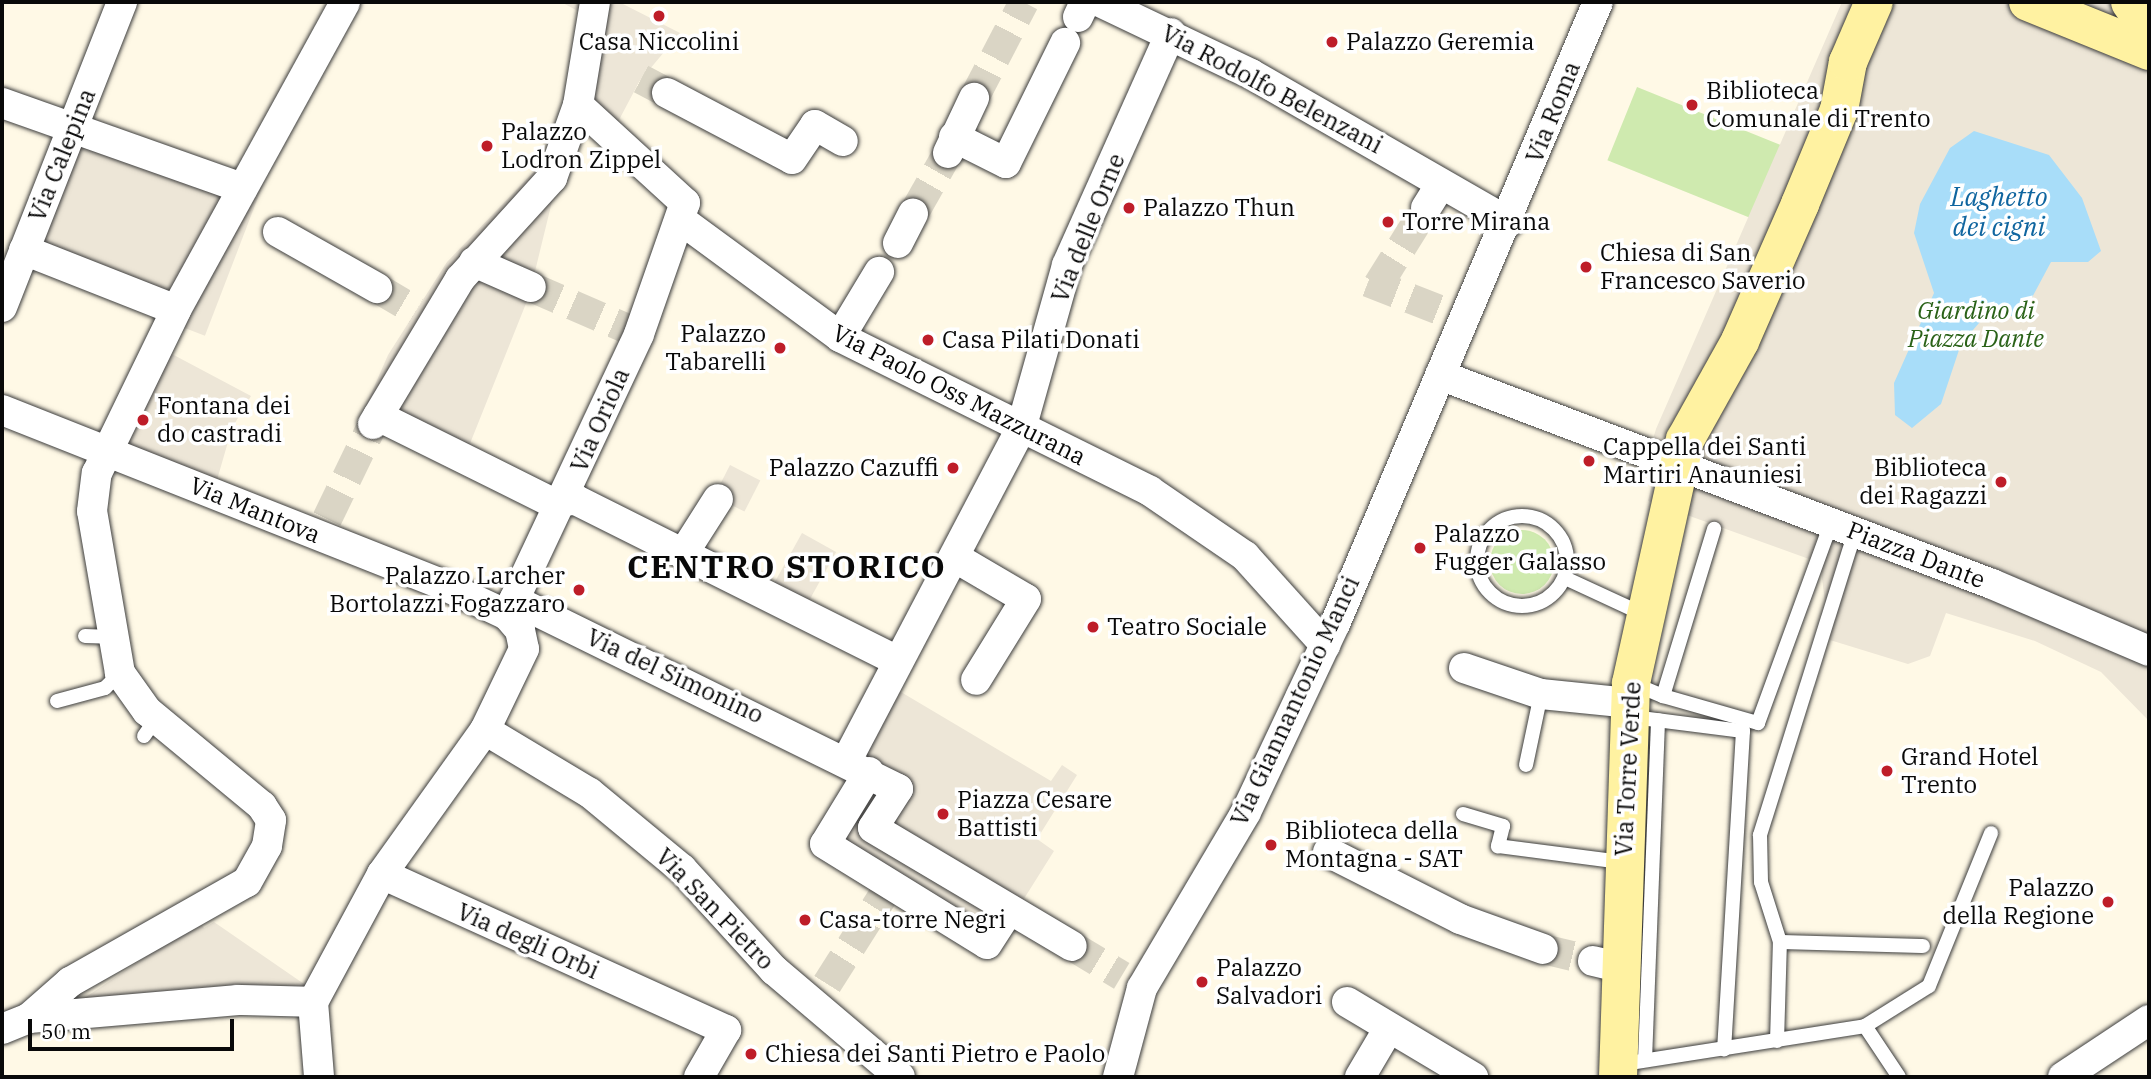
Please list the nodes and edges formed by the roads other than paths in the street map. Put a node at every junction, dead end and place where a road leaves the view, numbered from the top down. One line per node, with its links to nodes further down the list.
1 (122, 2): 17 (street, Via Calepina)
2 (345, 2): 19 (street)
3 (596, 2): 16 (street)
4 (1598, 2): 22 (street, Via Roma)
5 (1874, 2): 37 (main road, Via Torre Verde)
6 (2028, 2): 11 (main road)
7 (2076, 2): 11 (main road)
8 (2130, 2): 11 (main road)
9 (1088, 7): 10 (street, Via Rodolfo Belenzani)
10 (1171, 33): 22 (street, Via Rodolfo Belenzani); 35 (street, Via delle Orne)
11 (2141, 40)
12 (1065, 43): 14 (street)
13 (667, 93): 18 (street)
14 (974, 98)
15 (2, 103): 17 (street)
16 (578, 105): 21 (street); 26 (street)
17 (73, 130): 19 (street); 25 (street, Via Calepina)
18 (843, 141)
19 (242, 188): 31 (street)
20 (913, 214): 24 (street)
21 (681, 220): 32 (street, Via Paolo Oss Mazzurana); 39 (street, Via Oriola)
22 (1508, 222): 33 (street, Via Giannantonio Manci)
23 (278, 232): 29 (street)
24 (898, 243)
25 (24, 250): 30 (street, Via Calepina); 31 (street)
26 (474, 262): 28 (street); 39 (street)
27 (879, 272): 32 (street)
28 (531, 287)
29 (377, 288)
30 (2, 307)
31 (176, 310): 36 (street)
32 (840, 337): 35 (street, Via Paolo Oss Mazzurana)
33 (1427, 389): 37 (street, Piazza Dante); 47 (street, Via Giannantonio Manci)
34 (2, 410): 36 (street, Via Mantova)
35 (1021, 429): 43 (street, Via delle Orne); 47 (street, Via Paolo Oss Mazzurana)
36 (112, 450): 45 (street, Via Mantova); 51 (street)
37 (1679, 465): 40 (street, Piazza Dante); 46 (main road, Via Torre Verde)
38 (718, 499): 42 (street)
39 (563, 501): 42 (street); 45 (street, Via Oriola)
40 (1843, 527): 48 (street, Piazza Dante); 55 (lane); 67 (lane)
41 (1714, 529): 55 (lane)
42 (683, 554): 50 (street)
43 (957, 558): 50 (street, Via delle Orne); 52 (street)
44 (1565, 578): 44 (lane); 46 (lane)
45 (510, 607): 56 (street); 57 (street, Via del Simonino)
46 (1643, 614): 55 (main road, Via Torre Verde)
47 (1325, 645): 84 (street, Via Giannantonio Manci)
48 (2149, 652)
49 (1464, 668): 53 (street)
50 (892, 671): 57 (street)
51 (120, 673): 54 (lane); 73 (street)
52 (976, 680)
53 (1541, 694): 55 (street); 58 (lane)
54 (57, 701)
55 (1642, 704): 63 (main road, Via Torre Verde); 79 (lane); 80 (lane)
56 (485, 730): 64 (street); 83 (street, Via San Pietro)
57 (850, 762): 61 (street); 66 (street)
58 (1526, 765)
59 (1463, 814): 63 (lane)
60 (1991, 833): 75 (lane)
61 (911, 850): 65 (street); 66 (street)
62 (1342, 861): 70 (street)
63 (1622, 862): 80 (main road, Via Torre Verde)
64 (382, 874): 71 (street); 82 (street, Via degli Orbi)
65 (895, 877)
66 (1009, 910): 68 (street)
67 (1780, 942): 69 (lane); 78 (lane)
68 (1072, 946)
69 (1923, 946)
70 (1543, 949)
71 (313, 1002): 73 (street); 81 (street)
72 (1347, 1002): 76 (street)
73 (29, 1018): 77 (street)
74 (2149, 1020): 88 (street)
75 (1865, 1026): 78 (lane); 87 (lane)
76 (1389, 1028): 85 (street); 86 (street)
77 (2, 1029)
78 (1777, 1041): 79 (lane)
79 (1724, 1049): 80 (lane)
80 (1627, 1067)
81 (319, 1077)
82 (699, 1077)
83 (900, 1077)
84 (1118, 1077)
85 (1360, 1077)
86 (1473, 1077)
87 (1899, 1077)
88 (2063, 1077)

